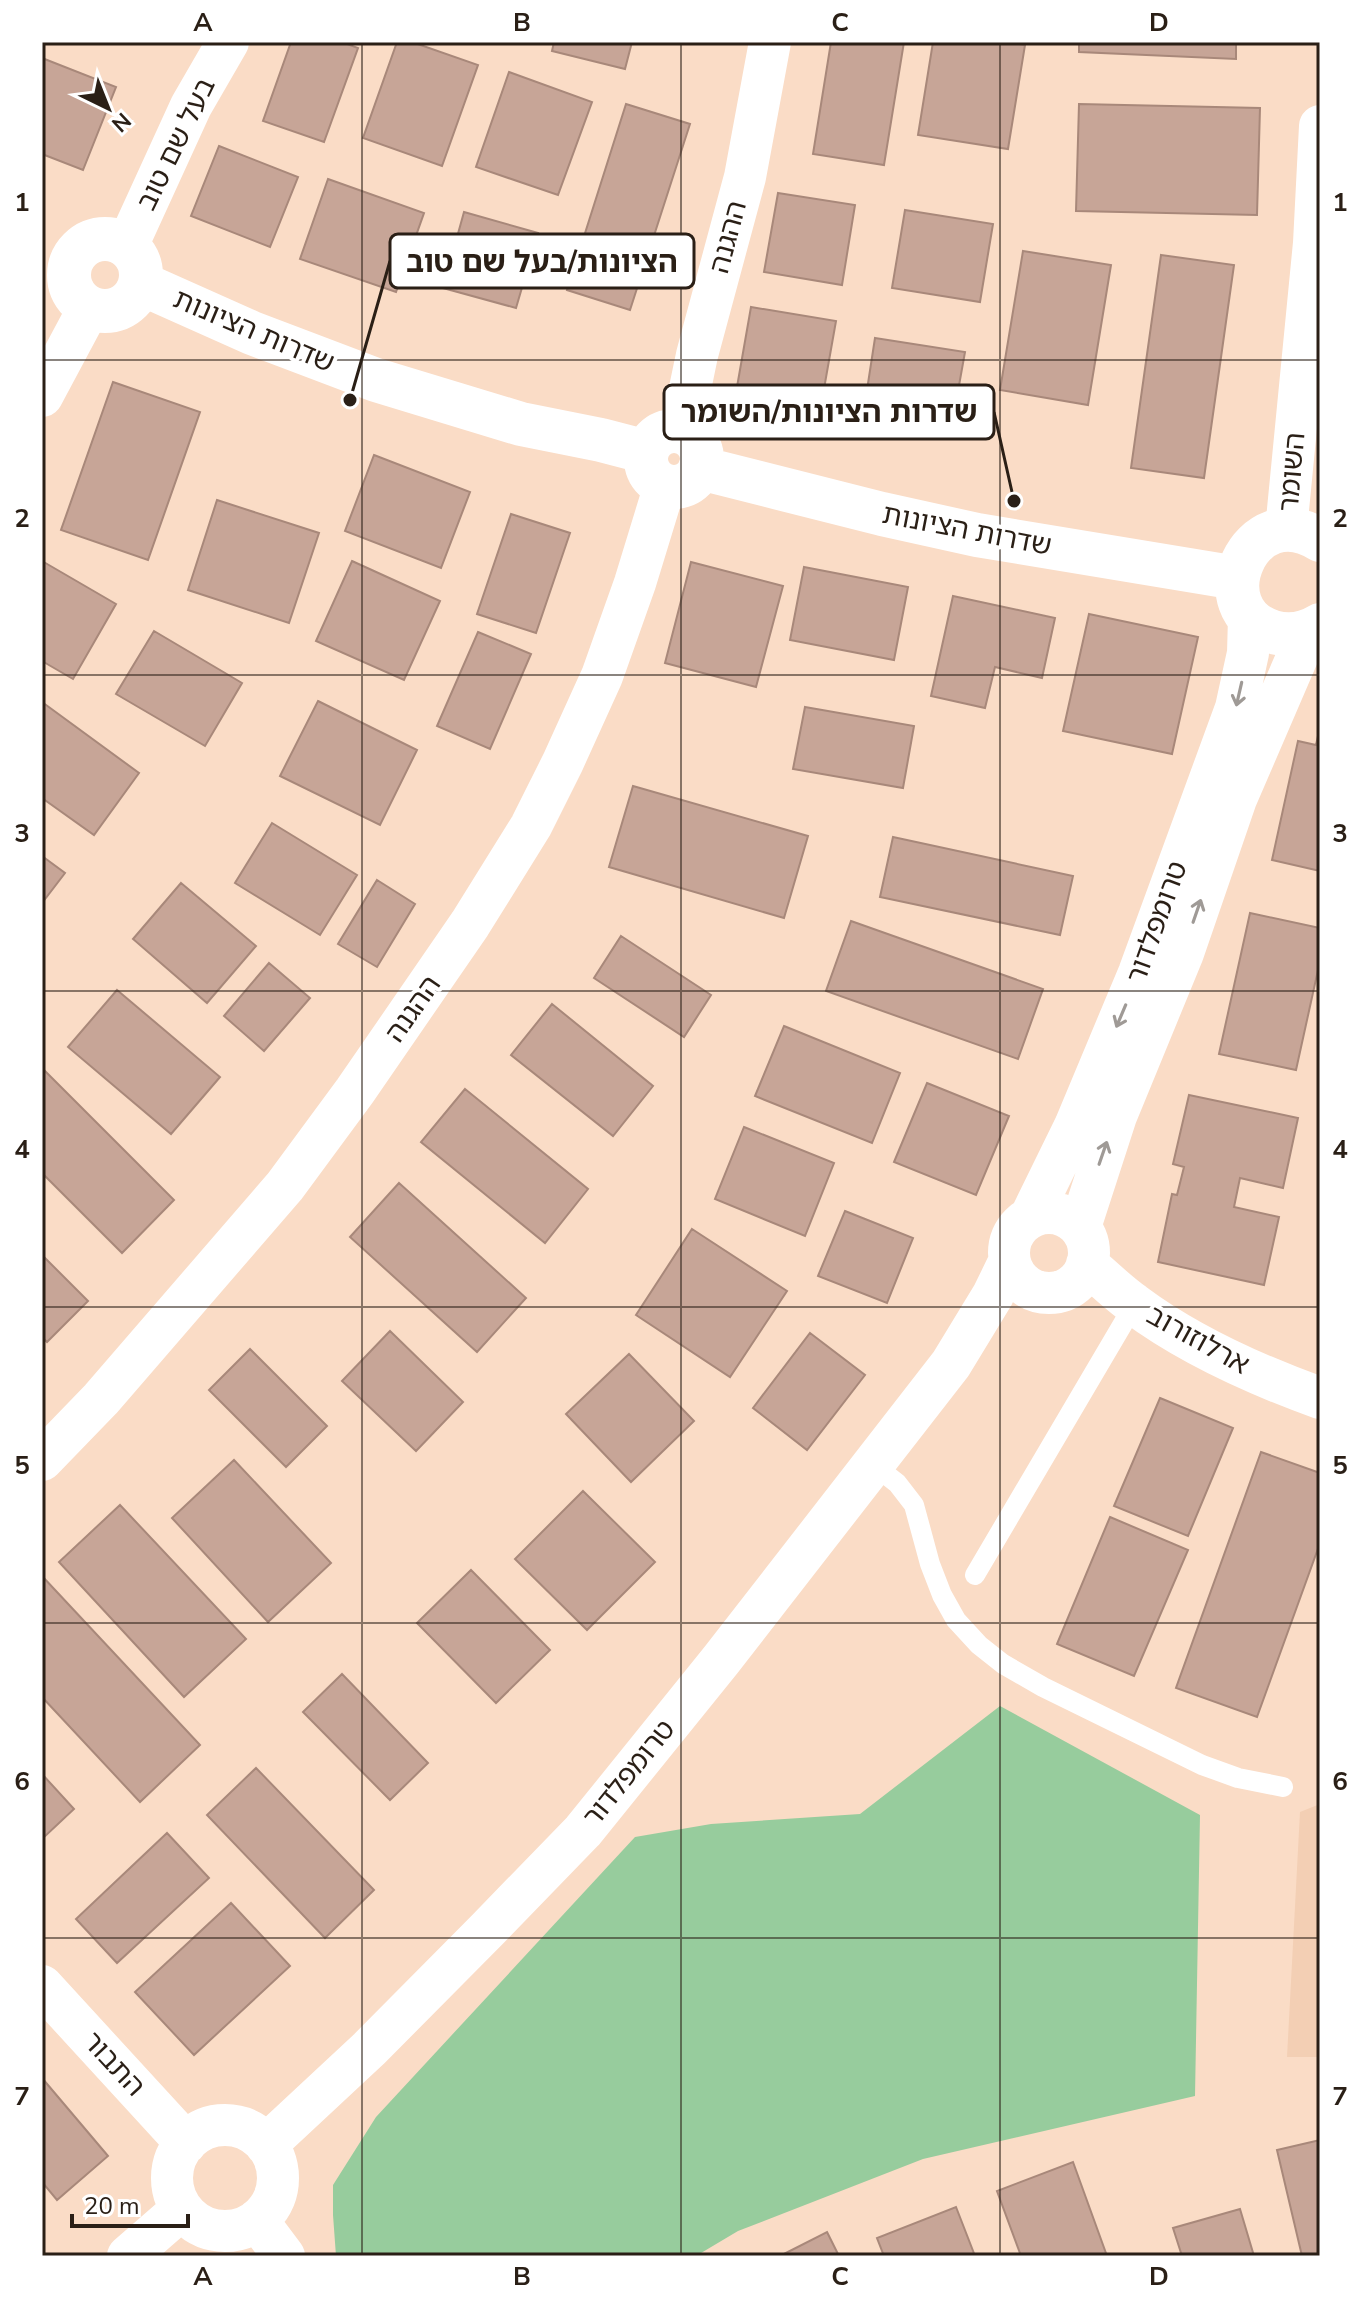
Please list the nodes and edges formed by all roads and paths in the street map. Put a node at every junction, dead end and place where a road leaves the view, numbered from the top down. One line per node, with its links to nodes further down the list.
1 (228, 42): 5 (street, בעל שם טוב)
2 (770, 42): 8 (street, ההגנה)
3 (1320, 126): 9 (street, השומר)
4 (57, 251): 5 (street, שדרות הציונות); 6 (street)
5 (133, 265): 6 (street); 8 (street, שדרות הציונות)
6 (89, 308): 7 (street)
7 (42, 396)
8 (673, 459): 10 (street, שדרות הציונות); 19 (street, ההגנה)
9 (1303, 535): 10 (street)
10 (1243, 597): 11 (street, שדרות הציונות); 12 (street, טרומפלדור, one-way to 12)
11 (1314, 628): 13 (street, טרומפלדור, one-way to 11)
12 (1031, 1216): 13 (street); 14 (street)
13 (1084, 1246): 15 (street); 16 (street, ארלוזורוב)
14 (1009, 1262): 15 (street); 17 (street, טרומפלדור)
15 (1049, 1293): 17 (street, טרומפלדור)
16 (1134, 1305): 18 (street, ארלוזורוב); 21 (lane)
17 (951, 1364): 20 (street, טרומפלדור)
18 (1320, 1398)
19 (42, 1460)
20 (874, 1465): 22 (lane); 25 (street, טרומפלדור)
21 (975, 1575)
22 (1283, 1787)
23 (42, 1986): 24 (street, התבור)
24 (186, 2143): 25 (street); 26 (street)
25 (266, 2145): 27 (street)
26 (182, 2209): 27 (street); 28 (street)
27 (257, 2220): 29 (street)
28 (128, 2256)
29 (284, 2256)

